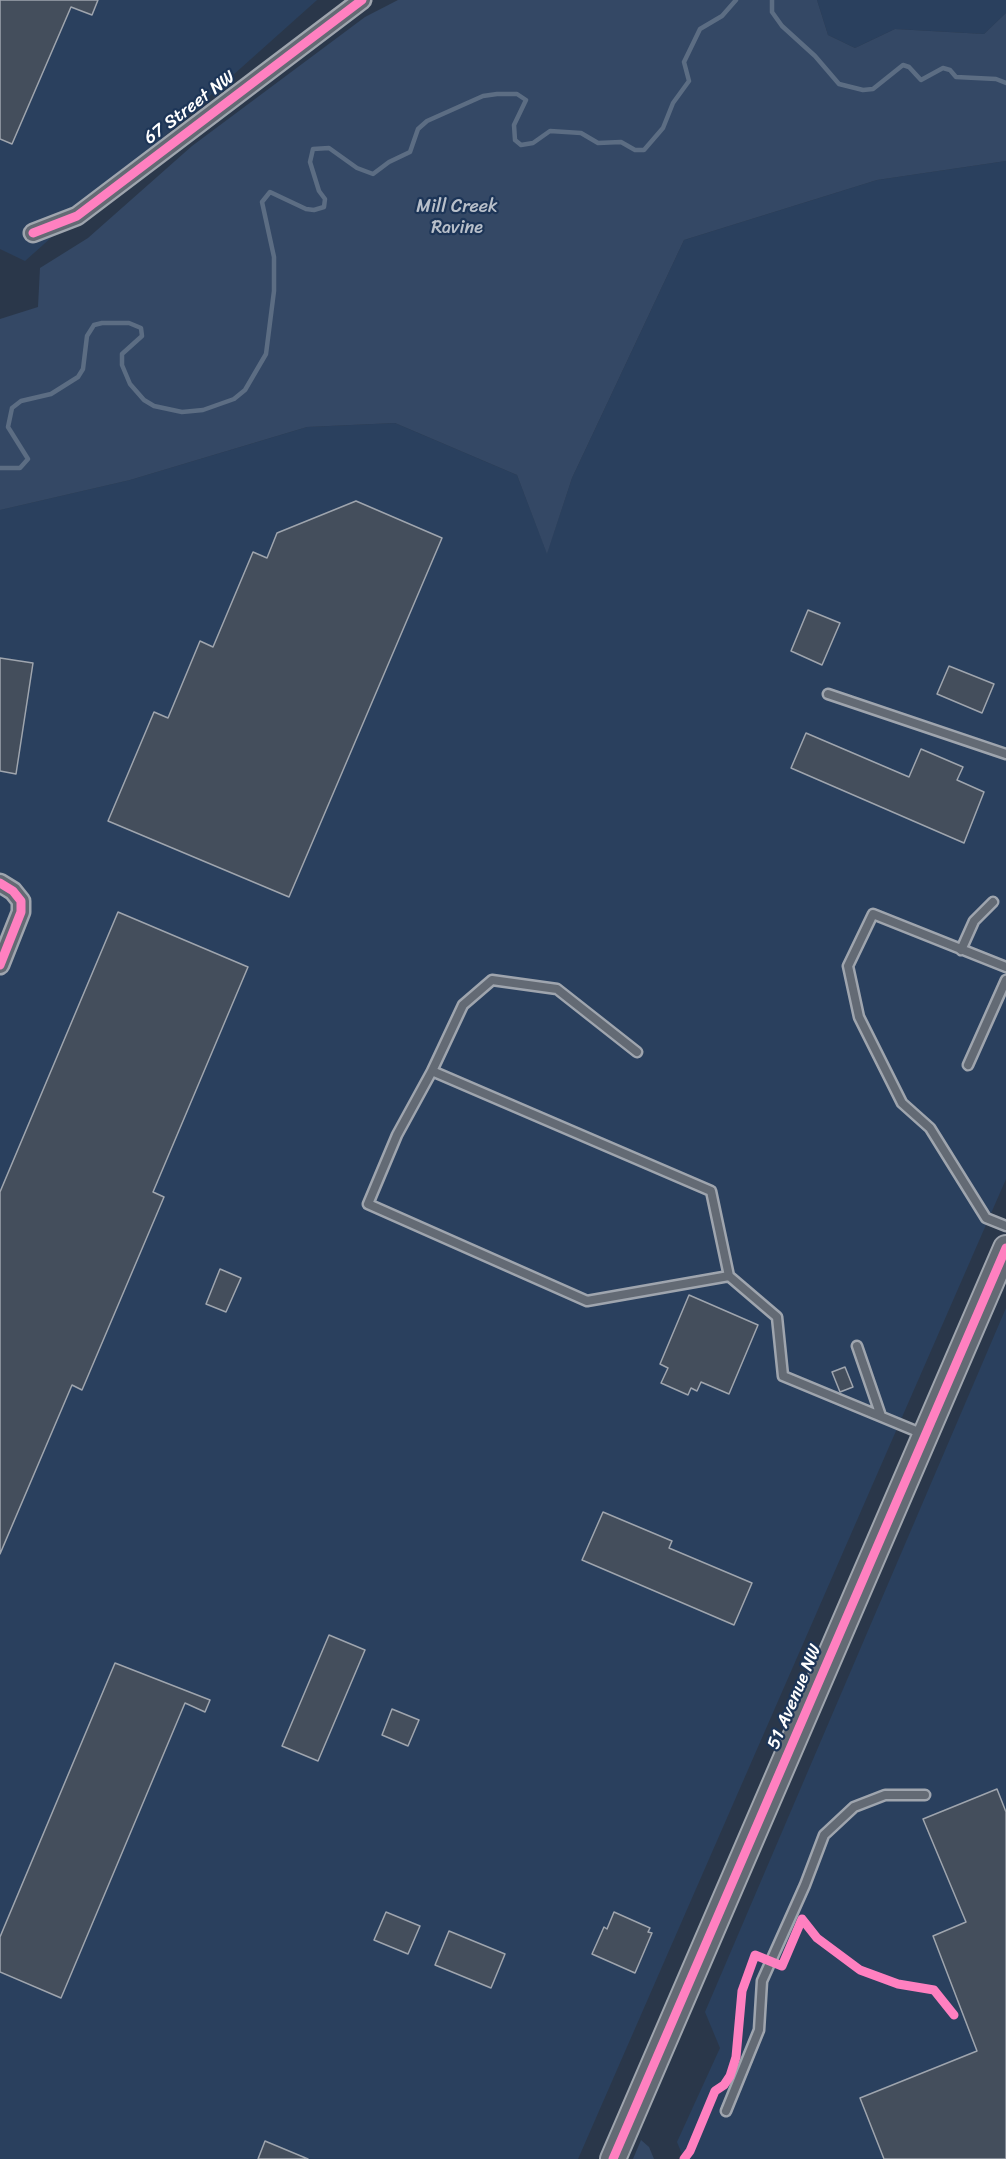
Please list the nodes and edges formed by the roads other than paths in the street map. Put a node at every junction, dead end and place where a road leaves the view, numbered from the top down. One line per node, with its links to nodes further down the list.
1 (362, 0): 2 (street, 67 Street NW)
2 (33, 233)
3 (828, 694): 4 (lane)
4 (1006, 754)
5 (0, 883): 8 (street)
6 (993, 902): 7 (lane)
7 (961, 950): 9 (lane); 14 (lane)
8 (0, 965)
9 (1006, 967)
10 (1006, 980): 12 (lane)
11 (637, 1052): 13 (lane)
12 (968, 1065)
13 (432, 1071): 16 (lane); 16 (lane)
14 (1006, 1226)
15 (1006, 1248): 19 (street, 51 Avenue NW)
16 (729, 1276): 18 (lane)
17 (857, 1346): 18 (lane)
18 (881, 1416): 19 (lane)
19 (926, 1435): 22 (street, 51 Avenue NW)
20 (926, 1796): 21 (lane)
21 (726, 2111)
22 (613, 2159)

